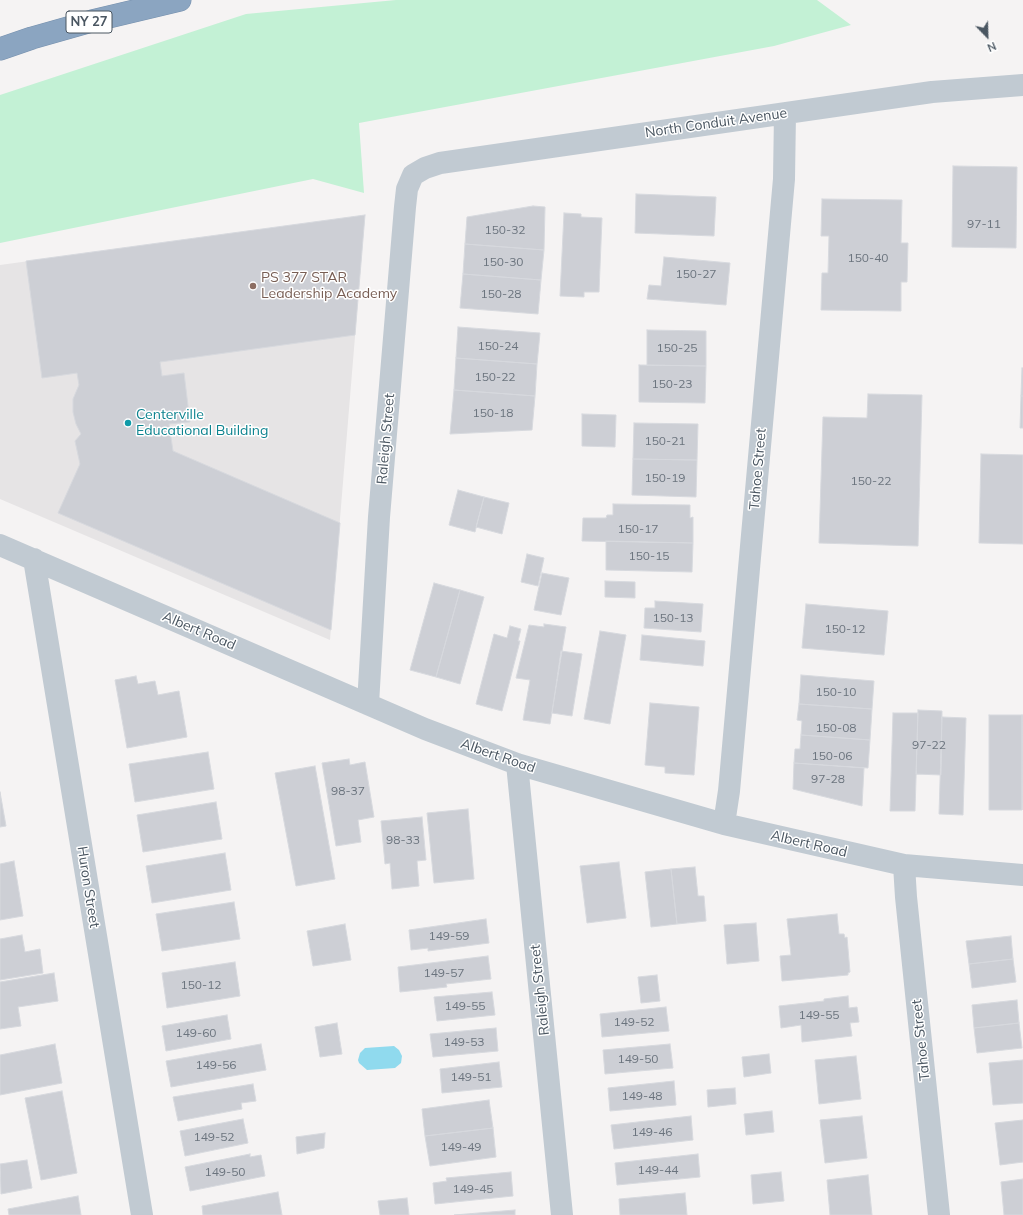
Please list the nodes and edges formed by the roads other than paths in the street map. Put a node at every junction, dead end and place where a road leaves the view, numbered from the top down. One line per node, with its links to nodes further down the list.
1 (180, 0): 2 (highway, NY 27)
2 (0, 49)
3 (1023, 85): 4 (street, North Conduit Avenue)
4 (785, 113): 5 (street, North Conduit Avenue); 10 (street, Tahoe Street)
5 (413, 175): 8 (street, Raleigh Street)
6 (0, 545): 7 (street, Albert Road)
7 (34, 559): 8 (street, Albert Road); 13 (street, Huron Street)
8 (368, 704): 9 (street, Albert Road)
9 (517, 764): 10 (street, Albert Road); 14 (street, Raleigh Street)
10 (724, 824): 11 (street, Albert Road)
11 (904, 865): 12 (street, Albert Road); 15 (street, Tahoe Street)
12 (1023, 875)
13 (142, 1215)
14 (562, 1215)
15 (939, 1215)

